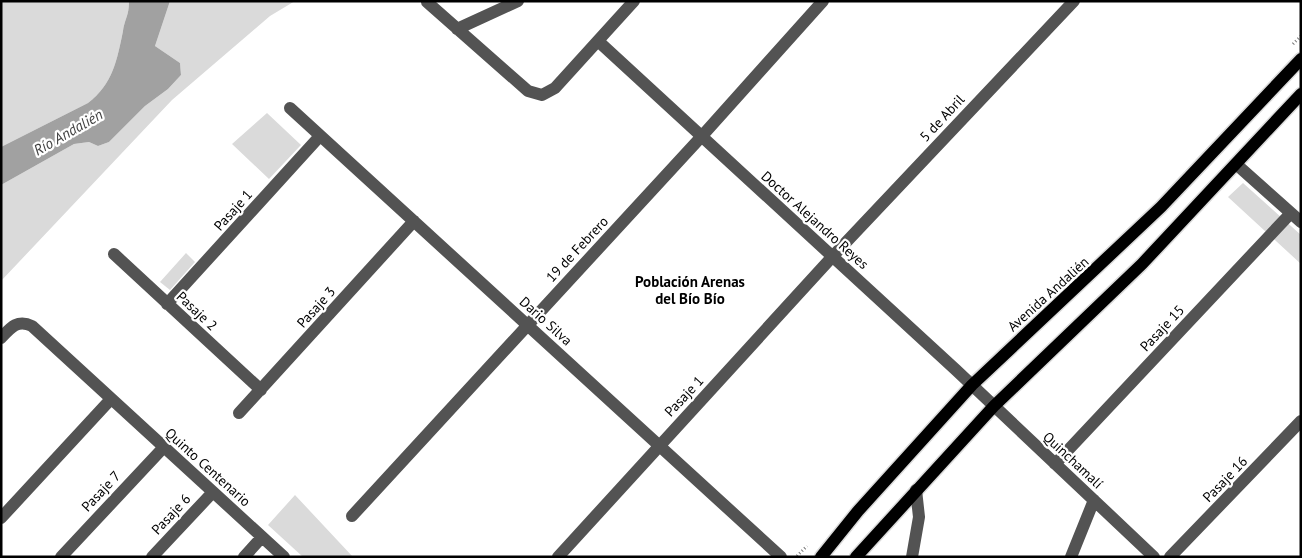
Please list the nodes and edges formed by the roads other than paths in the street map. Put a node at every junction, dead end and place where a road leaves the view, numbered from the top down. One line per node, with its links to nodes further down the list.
1 (518, 1): 6 (street)
2 (634, 1): 7 (street)
3 (823, 1): 12 (street, 19 de Febrero)
4 (1074, 1): 18 (street, 5 de Abril)
5 (427, 2): 6 (street)
6 (457, 29): 7 (street)
7 (598, 41): 12 (street, Doctor Alejandro Reyes)
8 (1301, 59): 22 (main road, Avenida Andalién)
9 (1301, 94): 13 (main road)
10 (290, 108): 11 (street, Dario Silva)
11 (320, 136): 15 (street, Dario Silva); 19 (street, Pasaje 1)
12 (702, 136): 18 (street, Doctor Alejandro Reyes); 20 (street, 19 de Febrero)
13 (1236, 164): 14 (street); 25 (main road)
14 (1291, 214): 16 (street); 30 (street, Pasaje 15)
15 (414, 221): 20 (street, Dario Silva); 23 (street, Pasaje 3)
16 (1301, 222)
17 (114, 254): 19 (street, Pasaje 2)
18 (833, 256): 22 (street, Doctor Alejandro Reyes); 28 (street, Pasaje 1)
19 (167, 304): 23 (street, Pasaje 2)
20 (528, 325): 28 (street, Dario Silva); 34 (street, 19 de Febrero)
21 (1, 338): 24 (street, Quinto Centenario)
22 (972, 385): 25 (street, Quinchamalí); 43 (main road, Avenida Andalién)
23 (260, 390): 26 (street, Pasaje 3)
24 (111, 399): 29 (street, Quinto Centenario); 35 (street)
25 (994, 406): 30 (street, Quinchamalí); 31 (main road)
26 (240, 413)
27 (1301, 421): 48 (street, Pasaje 16)
28 (659, 445): 41 (street, Pasaje 1); 42 (street, Dario Silva)
29 (164, 447): 32 (street, Quinto Centenario); 37 (street, Pasaje 7)
30 (1055, 464): 33 (street, Quinchamalí)
31 (916, 490): 44 (main road); 45 (street)
32 (213, 492): 36 (street, Quinto Centenario); 38 (street, Pasaje 6)
33 (1094, 500): 46 (street); 47 (street, Quinchamalí)
34 (352, 516)
35 (1, 518)
36 (262, 537): 39 (street); 40 (street, Quinto Centenario)
37 (61, 557)
38 (152, 557)
39 (244, 557)
40 (284, 557)
41 (558, 557)
42 (781, 557)
43 (821, 557)
44 (856, 557)
45 (912, 557)
46 (1071, 557)
47 (1154, 557)
48 (1170, 557)

